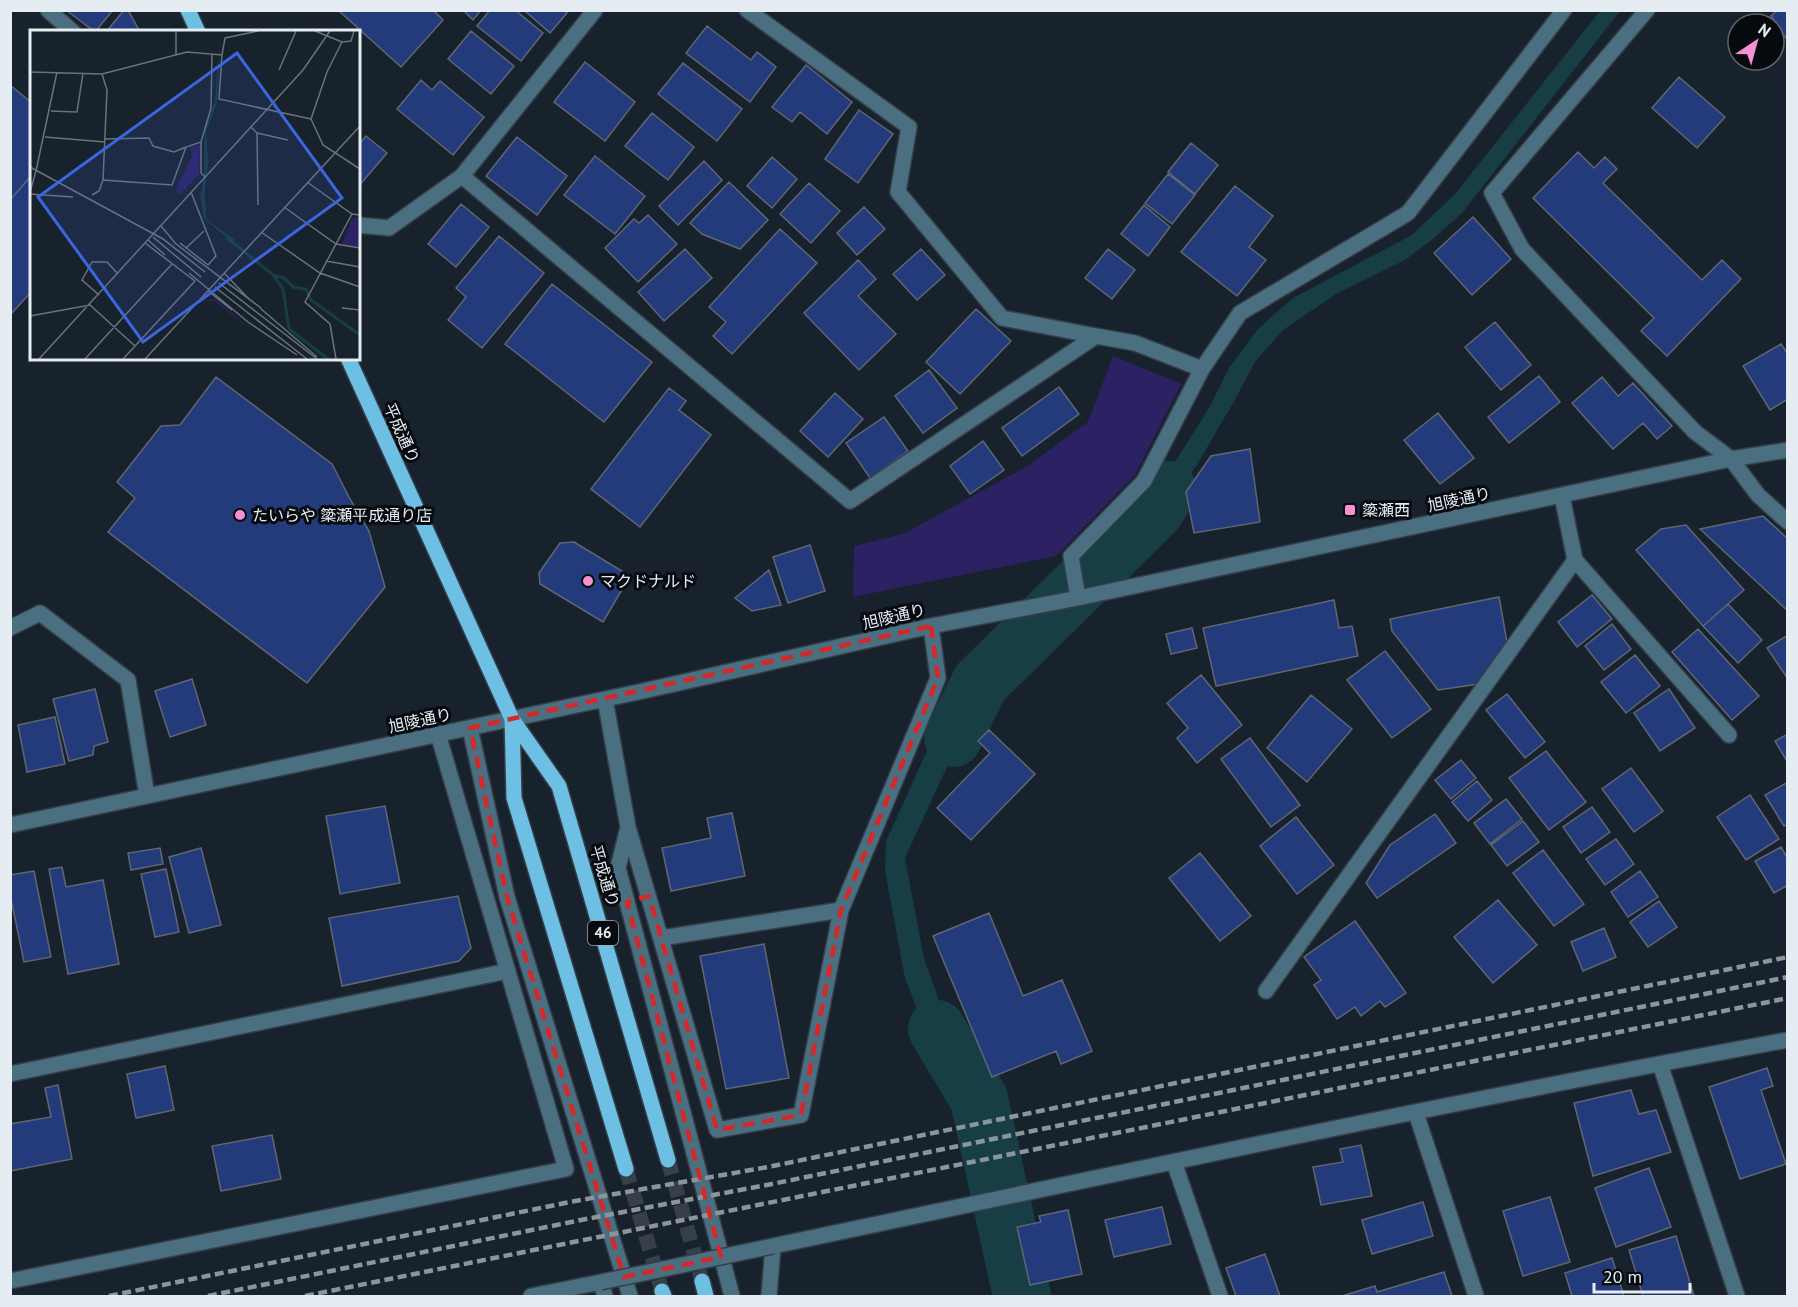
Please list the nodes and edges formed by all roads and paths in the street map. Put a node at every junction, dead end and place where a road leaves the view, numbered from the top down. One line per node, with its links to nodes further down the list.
1 (48, 10): 7 (street)
2 (188, 10): 8 (main road)
3 (595, 10): 9 (street)
4 (747, 10): 11 (street)
5 (1564, 10): 13 (street)
6 (1647, 10): 15 (street)
7 (71, 30)
8 (197, 30)
9 (462, 176): 10 (street); 11 (street)
10 (360, 225)
11 (1096, 336): 13 (street)
12 (349, 360): 23 (main road, 平成通り / 46)
13 (1202, 369): 19 (street)
14 (1788, 450): 15 (street, 旭陵通り)
15 (1731, 459): 16 (street, 旭陵通り); 17 (street)
16 (1562, 496): 18 (street); 19 (street, 旭陵通り)
17 (1788, 522)
18 (1575, 560): 26 (street); 33 (street)
19 (1078, 598): 20 (street, 旭陵通り)
20 (931, 626): 22 (street, 旭陵通り); 30 (street)
21 (10, 628): 27 (street)
22 (605, 699): 23 (street, 旭陵通り); 29 (street)
23 (512, 719): 24 (street, 旭陵通り); 38 (main road, 平成通り / 46); 40 (main road, 平成通り / 46)
24 (470, 728): 25 (street, 旭陵通り); 46 (street)
25 (438, 734): 27 (street, 旭陵通り); 32 (street)
26 (1729, 735)
27 (147, 796): 28 (street, 旭陵通り)
28 (10, 825)
29 (628, 827): 31 (street); 48 (street)
30 (841, 909): 31 (street); 31 (street)
31 (661, 938)
32 (508, 971): 36 (street); 42 (street)
33 (1266, 991)
34 (1788, 1040): 35 (street)
35 (1660, 1064): 37 (street); 52 (street)
36 (10, 1074)
37 (1416, 1113): 39 (street); 51 (street)
38 (668, 1160)
39 (1174, 1162): 41 (street); 50 (street)
40 (626, 1169)
41 (773, 1246): 44 (street, bridge); 49 (street)
42 (10, 1281)
43 (702, 1281): 47 (main road)
44 (603, 1289): 45 (street)
45 (531, 1296)
46 (630, 1296)
47 (706, 1296)
48 (732, 1296)
49 (769, 1296)
50 (1220, 1296)
51 (1476, 1296)
52 (1737, 1296)

